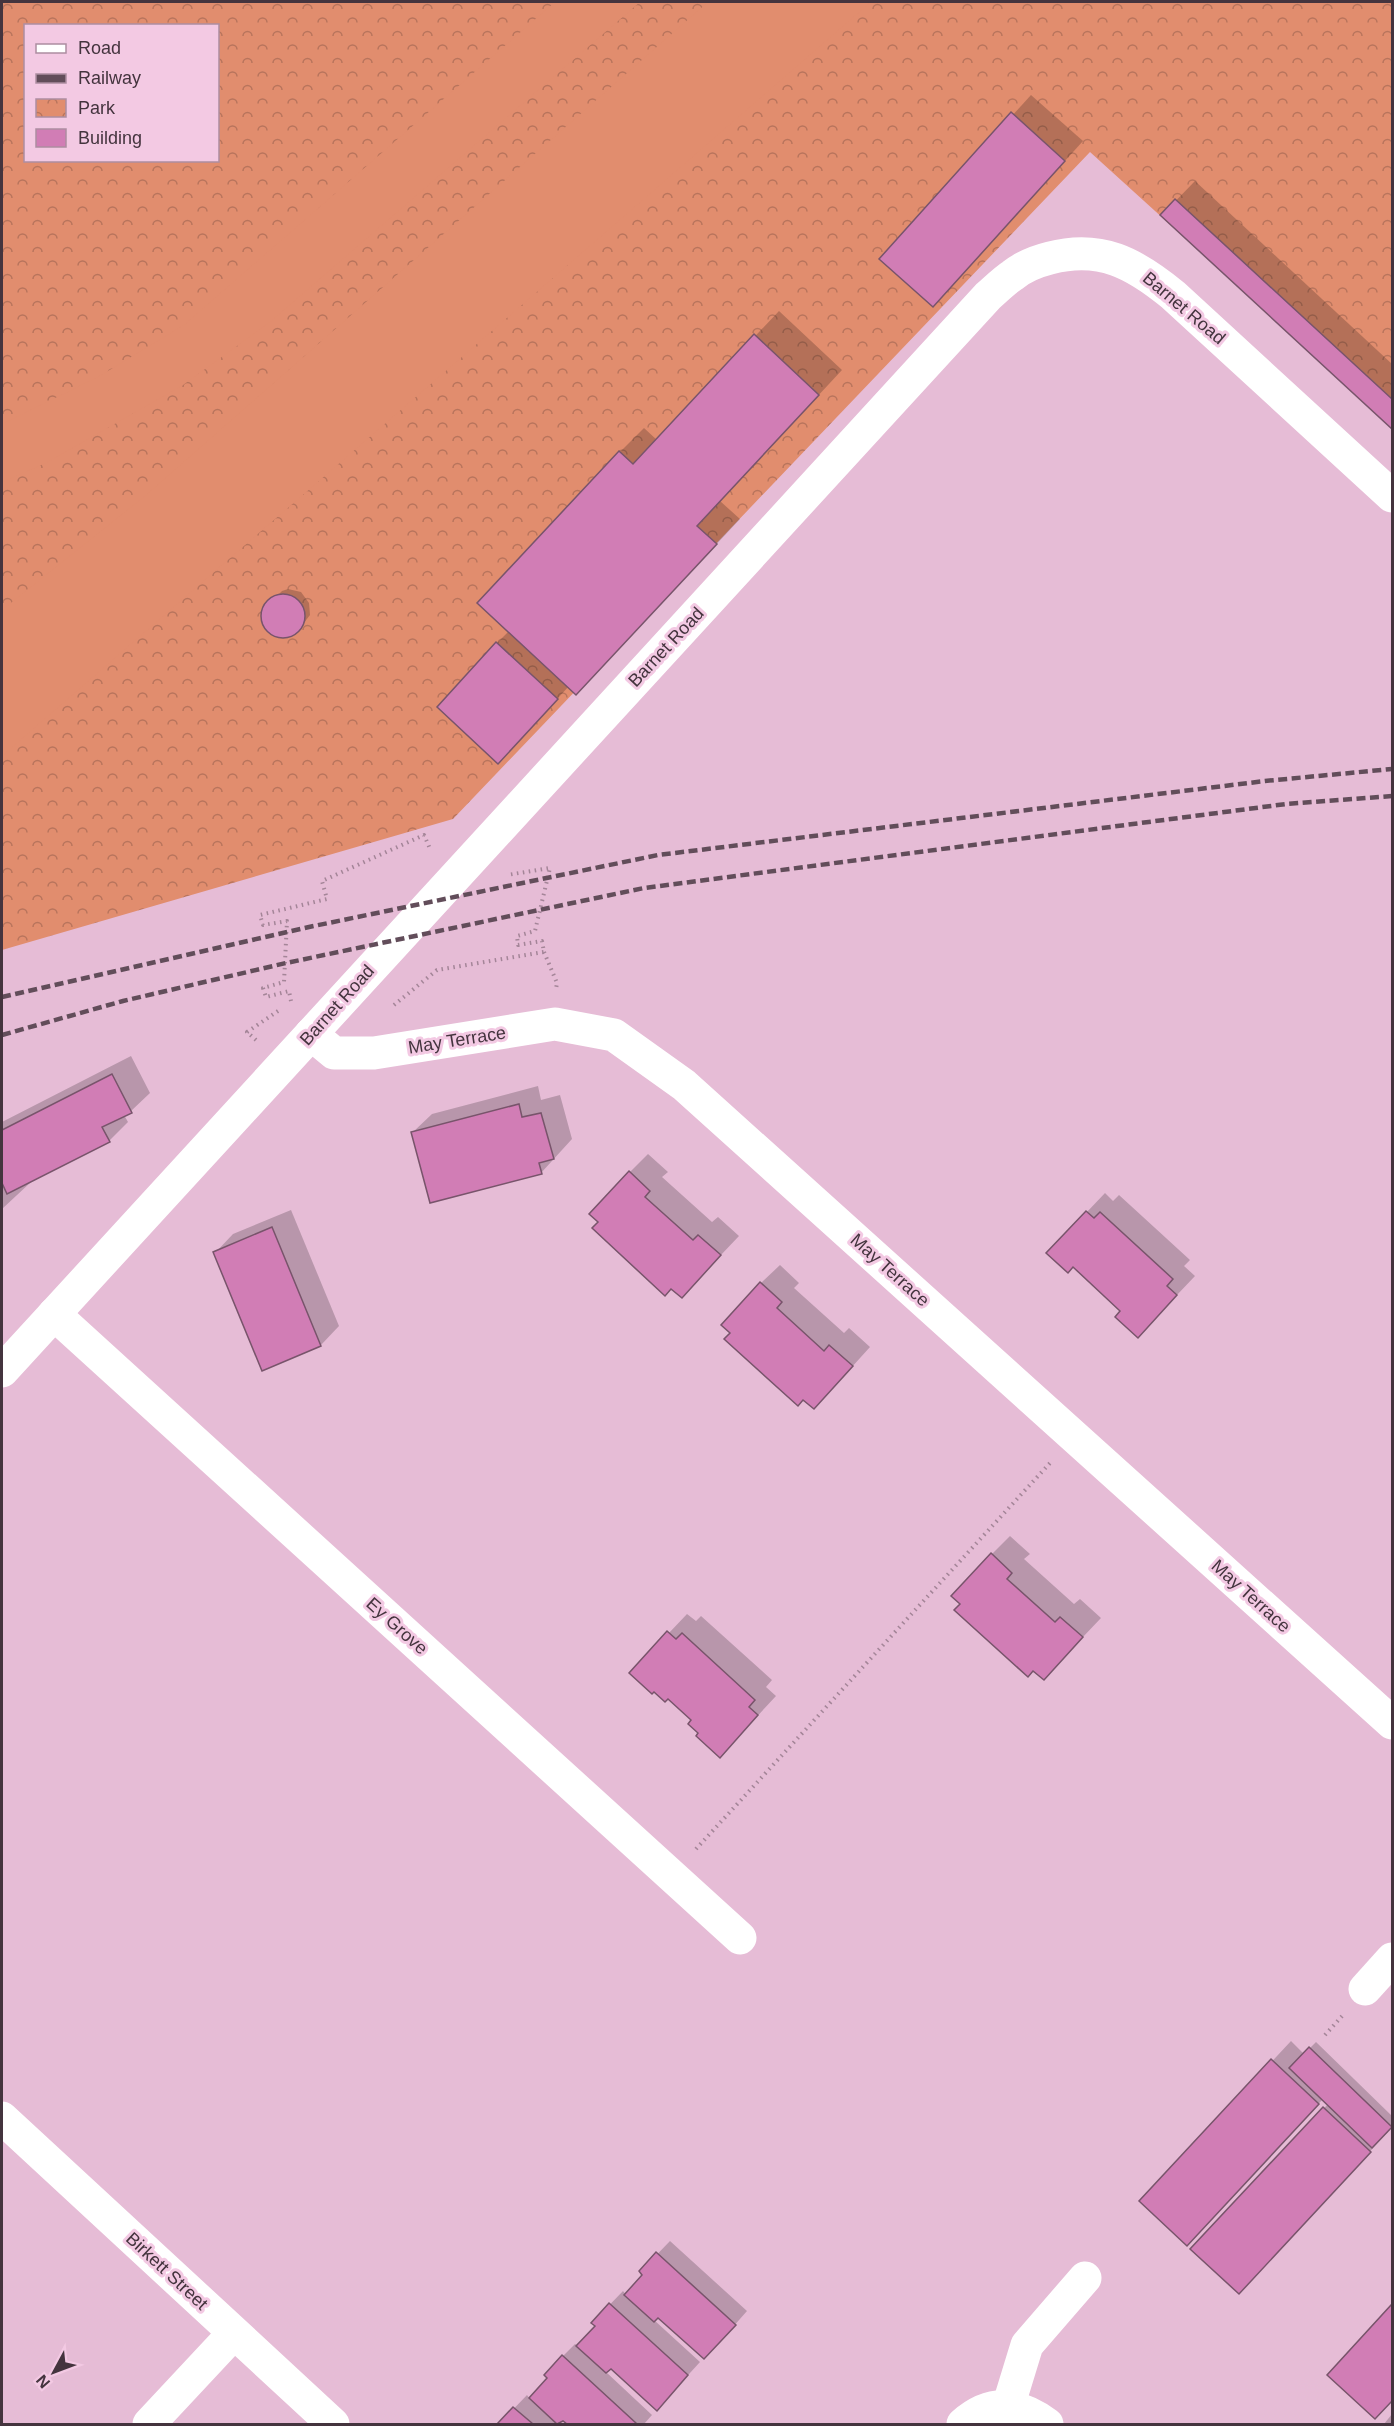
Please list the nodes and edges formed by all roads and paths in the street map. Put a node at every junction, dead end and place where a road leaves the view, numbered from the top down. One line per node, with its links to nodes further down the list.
1 (1392, 496): 3 (street, Barnet Road)
2 (502, 875): 4 (path)
3 (448, 884): 6 (path); 9 (street, Barnet Road)
4 (544, 952): 5 (path); 7 (path)
5 (556, 993)
6 (291, 1003)
7 (393, 1005)
8 (282, 1009): 10 (path)
9 (310, 1034): 10 (street, Barnet Road); 13 (street, May Terrace)
10 (283, 1065): 11 (street, Barnet Road)
11 (54, 1314): 12 (street, Barnet Road); 15 (street, Ey Grove)
12 (2, 1371)
13 (1075, 1437): 14 (street, May Terrace); 15 (path)
14 (1392, 1723)
15 (671, 1876): 16 (street, Ey Grove)
16 (740, 1938)
17 (1392, 1959): 18 (street)
18 (1365, 1989)
19 (2, 2118): 21 (street, Birkett Street)
20 (1084, 2278): 22 (street)
21 (234, 2333): 23 (street); 24 (street, Birkett Street)
22 (1008, 2407): 25 (street); 26 (street)
23 (148, 2424)
24 (333, 2424)
25 (963, 2424)
26 (1047, 2424)

